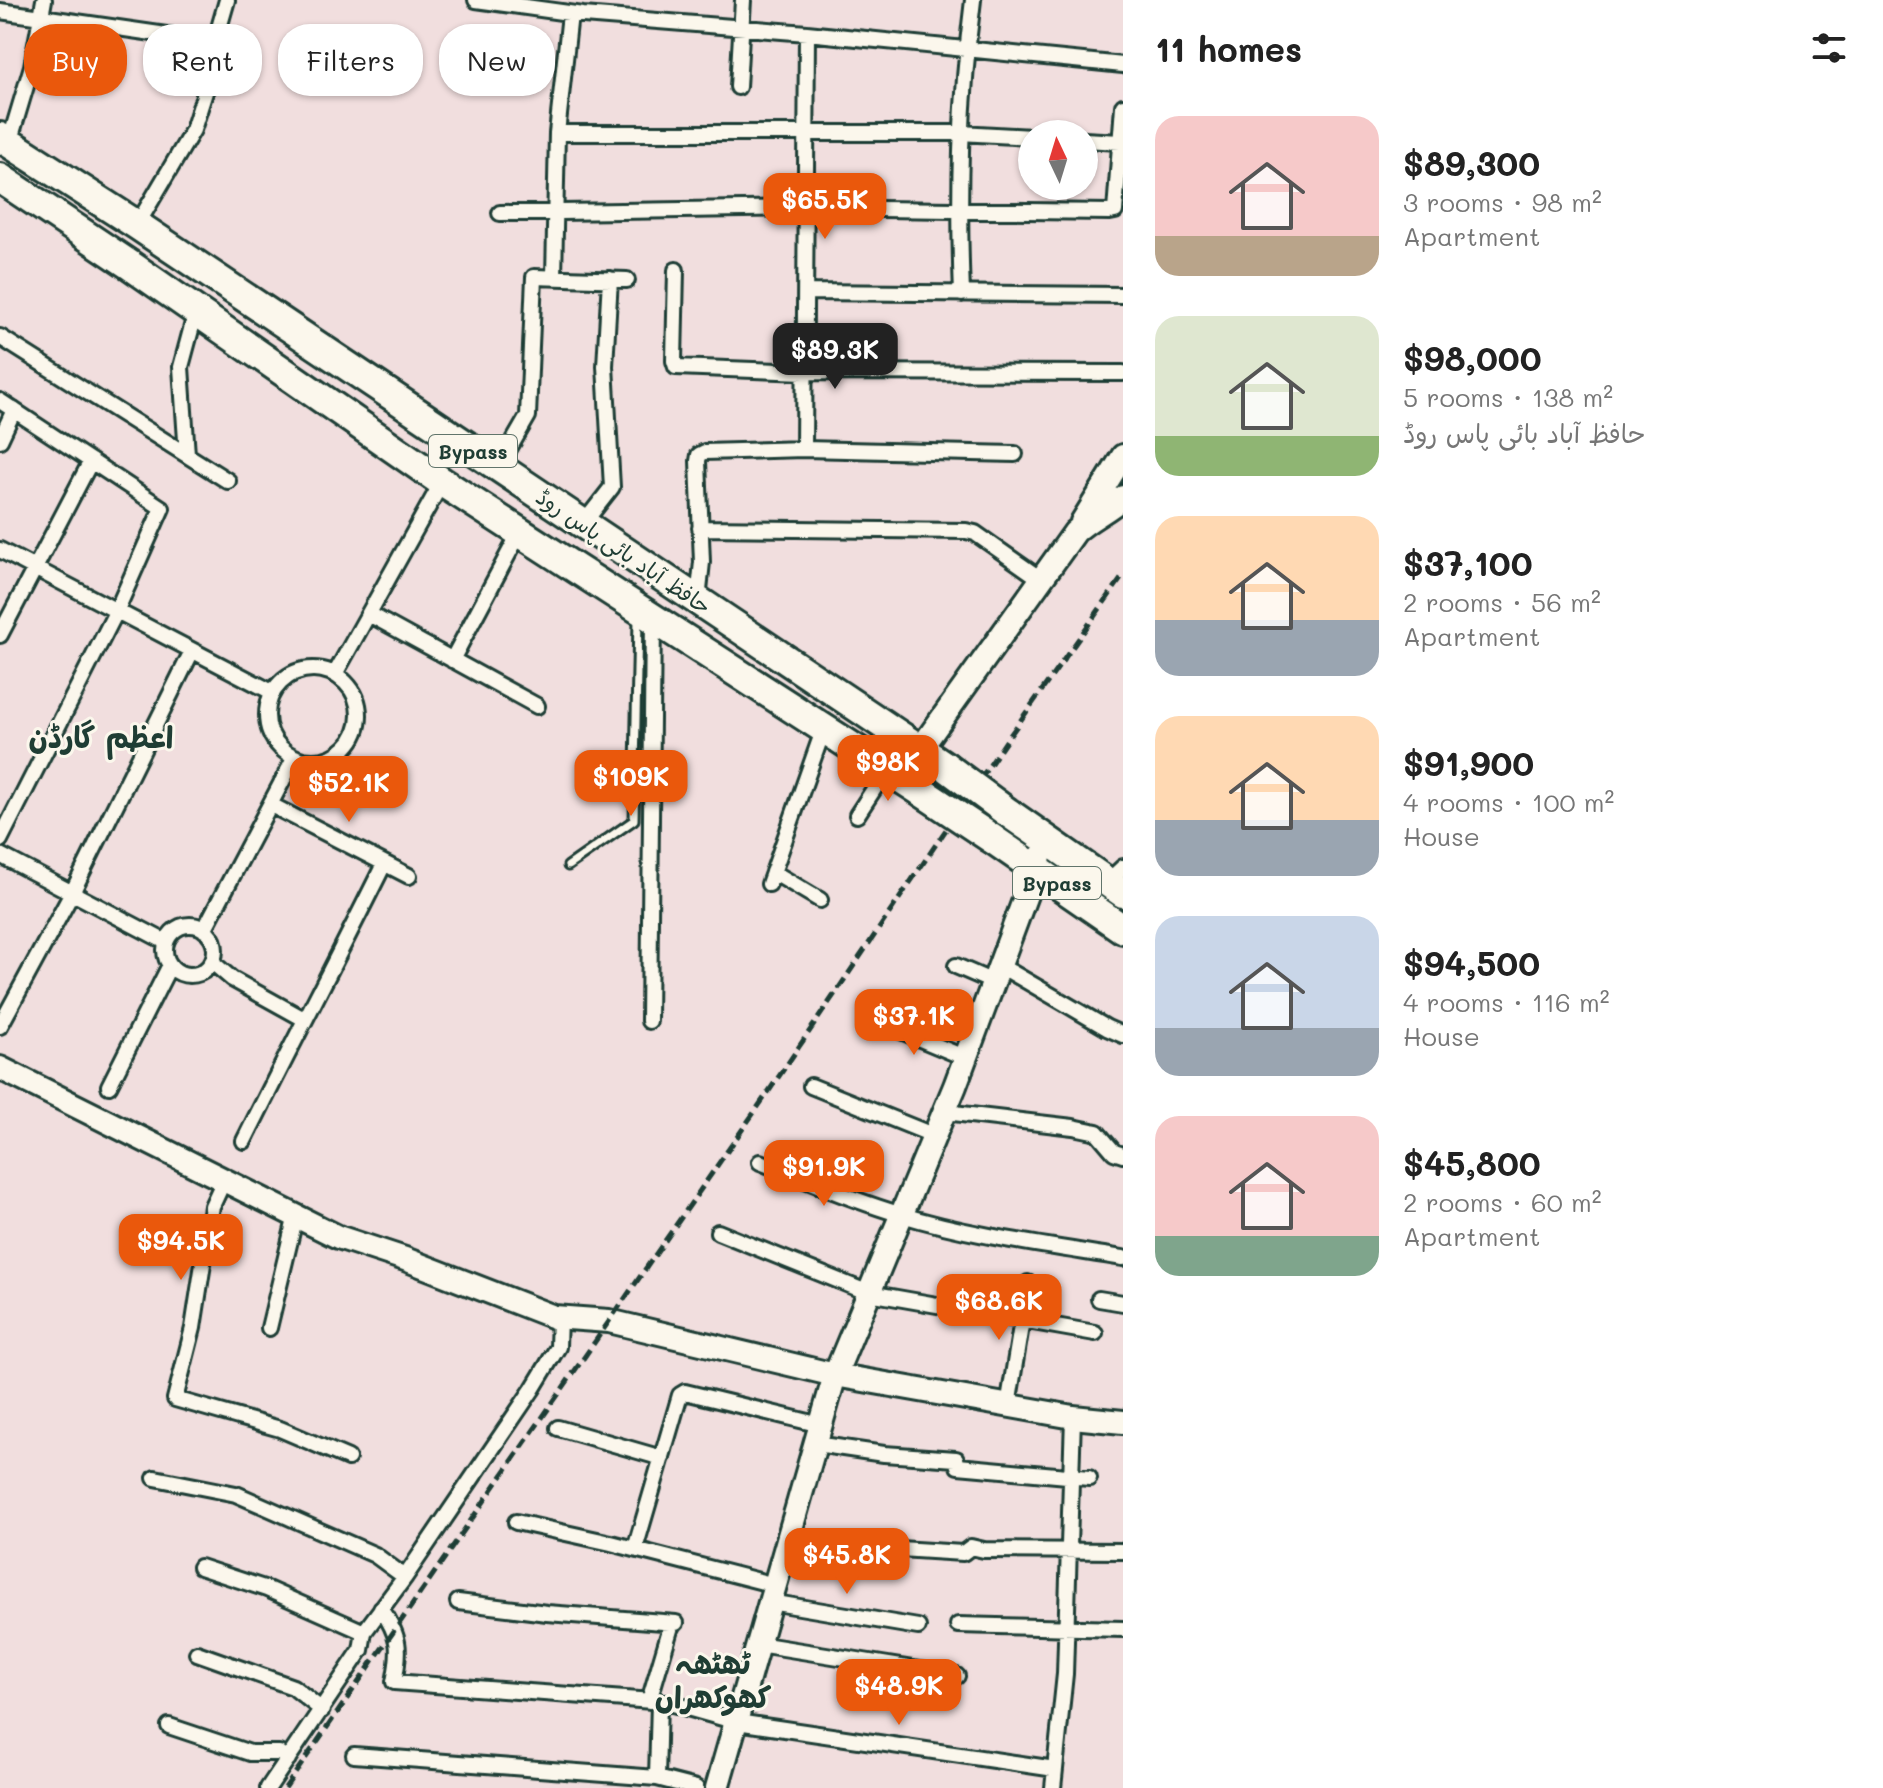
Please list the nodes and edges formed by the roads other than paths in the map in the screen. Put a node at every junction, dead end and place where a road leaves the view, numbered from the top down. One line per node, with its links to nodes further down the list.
1 (227, 0): 9 (street)
2 (476, 0): 8 (street)
3 (587, 0): 8 (street)
4 (743, 0): 10 (street)
5 (973, 0): 13 (street)
6 (43, 8): 7 (street); 11 (street); 22 (street)
7 (0, 11)
8 (576, 15): 10 (street); 18 (street)
9 (220, 24)
10 (740, 27): 12 (street); 15 (street)
11 (143, 28)
12 (807, 33): 13 (street); 19 (street)
13 (967, 49): 14 (street); 20 (street)
14 (1123, 65)
15 (738, 87)
16 (204, 96): 30 (street)
17 (1123, 106): 24 (street)
18 (557, 133): 19 (street); 28 (street)
19 (807, 133): 20 (street); 26 (street)
20 (960, 133): 21 (street); 27 (street)
21 (1018, 136)
22 (4, 140): 30 (highway, حافظ آباد بائی پاس روڈ / Bypass)
23 (1098, 141): 24 (street)
24 (1120, 142): 27 (street)
25 (0, 178): 38 (highway, حافظ آباد بائی پاس روڈ / Bypass)
26 (806, 208): 27 (street); 28 (street); 35 (street)
27 (959, 210): 36 (street)
28 (555, 212): 29 (street); 32 (street)
29 (500, 213)
30 (137, 225): 50 (highway, حافظ آباد بائی پاس روڈ / Bypass)
31 (676, 270): 40 (street)
32 (554, 277): 33 (street); 50 (street)
33 (610, 279): 34 (street); 54 (street)
34 (627, 280)
35 (806, 292): 36 (street); 40 (street)
36 (962, 294): 37 (street)
37 (1123, 295)
38 (196, 311): 47 (street); 52 (highway, حافظ آباد بائی پاس روڈ / Bypass)
39 (0, 337): 47 (street)
40 (805, 372): 41 (street); 45 (street)
41 (1123, 373)
42 (0, 401): 43 (street)
43 (14, 410): 44 (street); 49 (street)
44 (0, 440)
45 (804, 449): 46 (street); 55 (street)
46 (1015, 454)
47 (187, 455): 51 (street)
48 (1123, 456): 57 (street)
49 (91, 461): 59 (street); 62 (street)
50 (498, 468): 54 (highway, حافظ آباد بائی پاس روڈ / Bypass)
51 (228, 481)
52 (442, 482): 56 (highway, حافظ آباد بائی پاس روڈ / Bypass); 64 (street)
53 (1123, 497): 57 (street)
54 (583, 524): 61 (highway, حافظ آباد بائی پاس روڈ / Bypass)
55 (700, 528): 60 (street); 61 (street)
56 (520, 532): 63 (highway, حافظ آباد بائی پاس روڈ / Bypass); 67 (street)
57 (1075, 532): 60 (street)
58 (0, 550): 59 (street)
59 (34, 568): 62 (street); 65 (street)
60 (1042, 580): 72 (street)
61 (698, 600): 72 (highway, حافظ آباد بائی پاس روڈ / Bypass)
62 (116, 612): 66 (street); 78 (street)
63 (646, 612): 71 (highway, حافظ آباد بائی پاس روڈ / Bypass); 81 (lane); 95 (street)
64 (369, 614): 67 (street); 68 (street)
65 (0, 635)
66 (192, 651): 69 (street); 85 (street)
67 (452, 660): 70 (street)
68 (335, 674): 69 (street); 73 (street)
69 (272, 692): 73 (street)
70 (537, 706)
71 (824, 728): 74 (highway, حافظ آباد بائی پاس روڈ / Bypass); 86 (street)
72 (921, 748): 77 (highway, حافظ آباد بائی پاس روڈ / Bypass, bridge)
73 (295, 757): 75 (street)
74 (887, 769): 76 (street); 82 (highway, حافظ آباد بائی پاس روڈ / Bypass, bridge)
75 (271, 805): 80 (street); 88 (street)
76 (857, 815)
77 (1046, 839): 82 (street); 84 (highway, حافظ آباد بائی پاس روڈ / Bypass)
78 (0, 840)
79 (0, 855): 85 (street)
80 (384, 864): 83 (street); 94 (street)
81 (568, 866)
82 (1036, 869): 87 (highway, حافظ آباد بائی پاس روڈ / Bypass); 93 (street)
83 (409, 876)
84 (1118, 881)
85 (72, 893): 89 (street); 97 (street)
86 (820, 900)
87 (1123, 929)
88 (204, 930): 89 (street); 90 (street)
89 (166, 942): 91 (street)
90 (212, 962): 91 (street); 94 (street)
91 (170, 965): 101 (street)
92 (956, 966): 93 (street)
93 (996, 973): 98 (street); 99 (street)
94 (304, 1019): 105 (street)
95 (649, 1021)
96 (877, 1021): 99 (street)
97 (0, 1026)
98 (1123, 1035)
99 (966, 1058): 103 (street)
100 (0, 1068): 108 (street)
101 (109, 1086)
102 (811, 1086): 104 (street)
103 (945, 1112): 104 (street); 106 (street)
104 (935, 1136): 110 (street)
105 (244, 1141)
106 (1123, 1155)
107 (760, 1162): 110 (street)
108 (225, 1178): 109 (street); 127 (street)
109 (296, 1215): 117 (street); 119 (street)
110 (902, 1215): 112 (street); 114 (street)
111 (718, 1232): 114 (street)
112 (1123, 1258)
113 (1028, 1283): 118 (street)
114 (869, 1293): 118 (street); 121 (street)
115 (1099, 1299): 116 (street)
116 (1123, 1303)
117 (559, 1317): 121 (street); 138 (street)
118 (1022, 1320): 120 (street); 122 (street)
119 (269, 1328)
120 (1095, 1333)
121 (835, 1375): 122 (street); 126 (street)
122 (1008, 1406): 123 (street)
123 (1073, 1417): 124 (street); 129 (street)
124 (1123, 1422)
125 (558, 1428): 128 (street)
126 (818, 1434): 128 (street); 129 (street); 133 (street)
127 (348, 1458)
128 (662, 1458): 134 (street)
129 (1071, 1477): 131 (street); 135 (street)
130 (155, 1478): 138 (street)
131 (1089, 1478)
132 (516, 1522): 134 (street)
133 (788, 1542): 135 (street); 139 (street)
134 (635, 1549): 139 (street)
135 (1068, 1549): 136 (street); 143 (street)
136 (1123, 1551)
137 (200, 1567): 146 (street)
138 (405, 1577): 141 (street)
139 (773, 1594): 144 (street); 147 (street)
140 (458, 1602): 150 (street)
141 (381, 1608): 146 (street); 150 (street)
142 (958, 1625): 143 (street)
143 (1066, 1626): 145 (street); 156 (street)
144 (918, 1627)
145 (1123, 1629)
146 (364, 1632): 151 (street)
147 (758, 1644): 149 (street); 152 (street)
148 (197, 1653): 151 (street)
149 (957, 1676)
150 (654, 1701): 152 (street); 157 (street)
151 (322, 1710): 155 (street)
152 (737, 1722): 156 (street); 160 (street)
153 (169, 1726): 155 (street)
154 (354, 1755): 157 (street)
155 (288, 1759): 158 (street)
156 (1055, 1769): 161 (street)
157 (657, 1778): 159 (street)
158 (268, 1788)
159 (696, 1788)
160 (717, 1788)
161 (1053, 1788)

